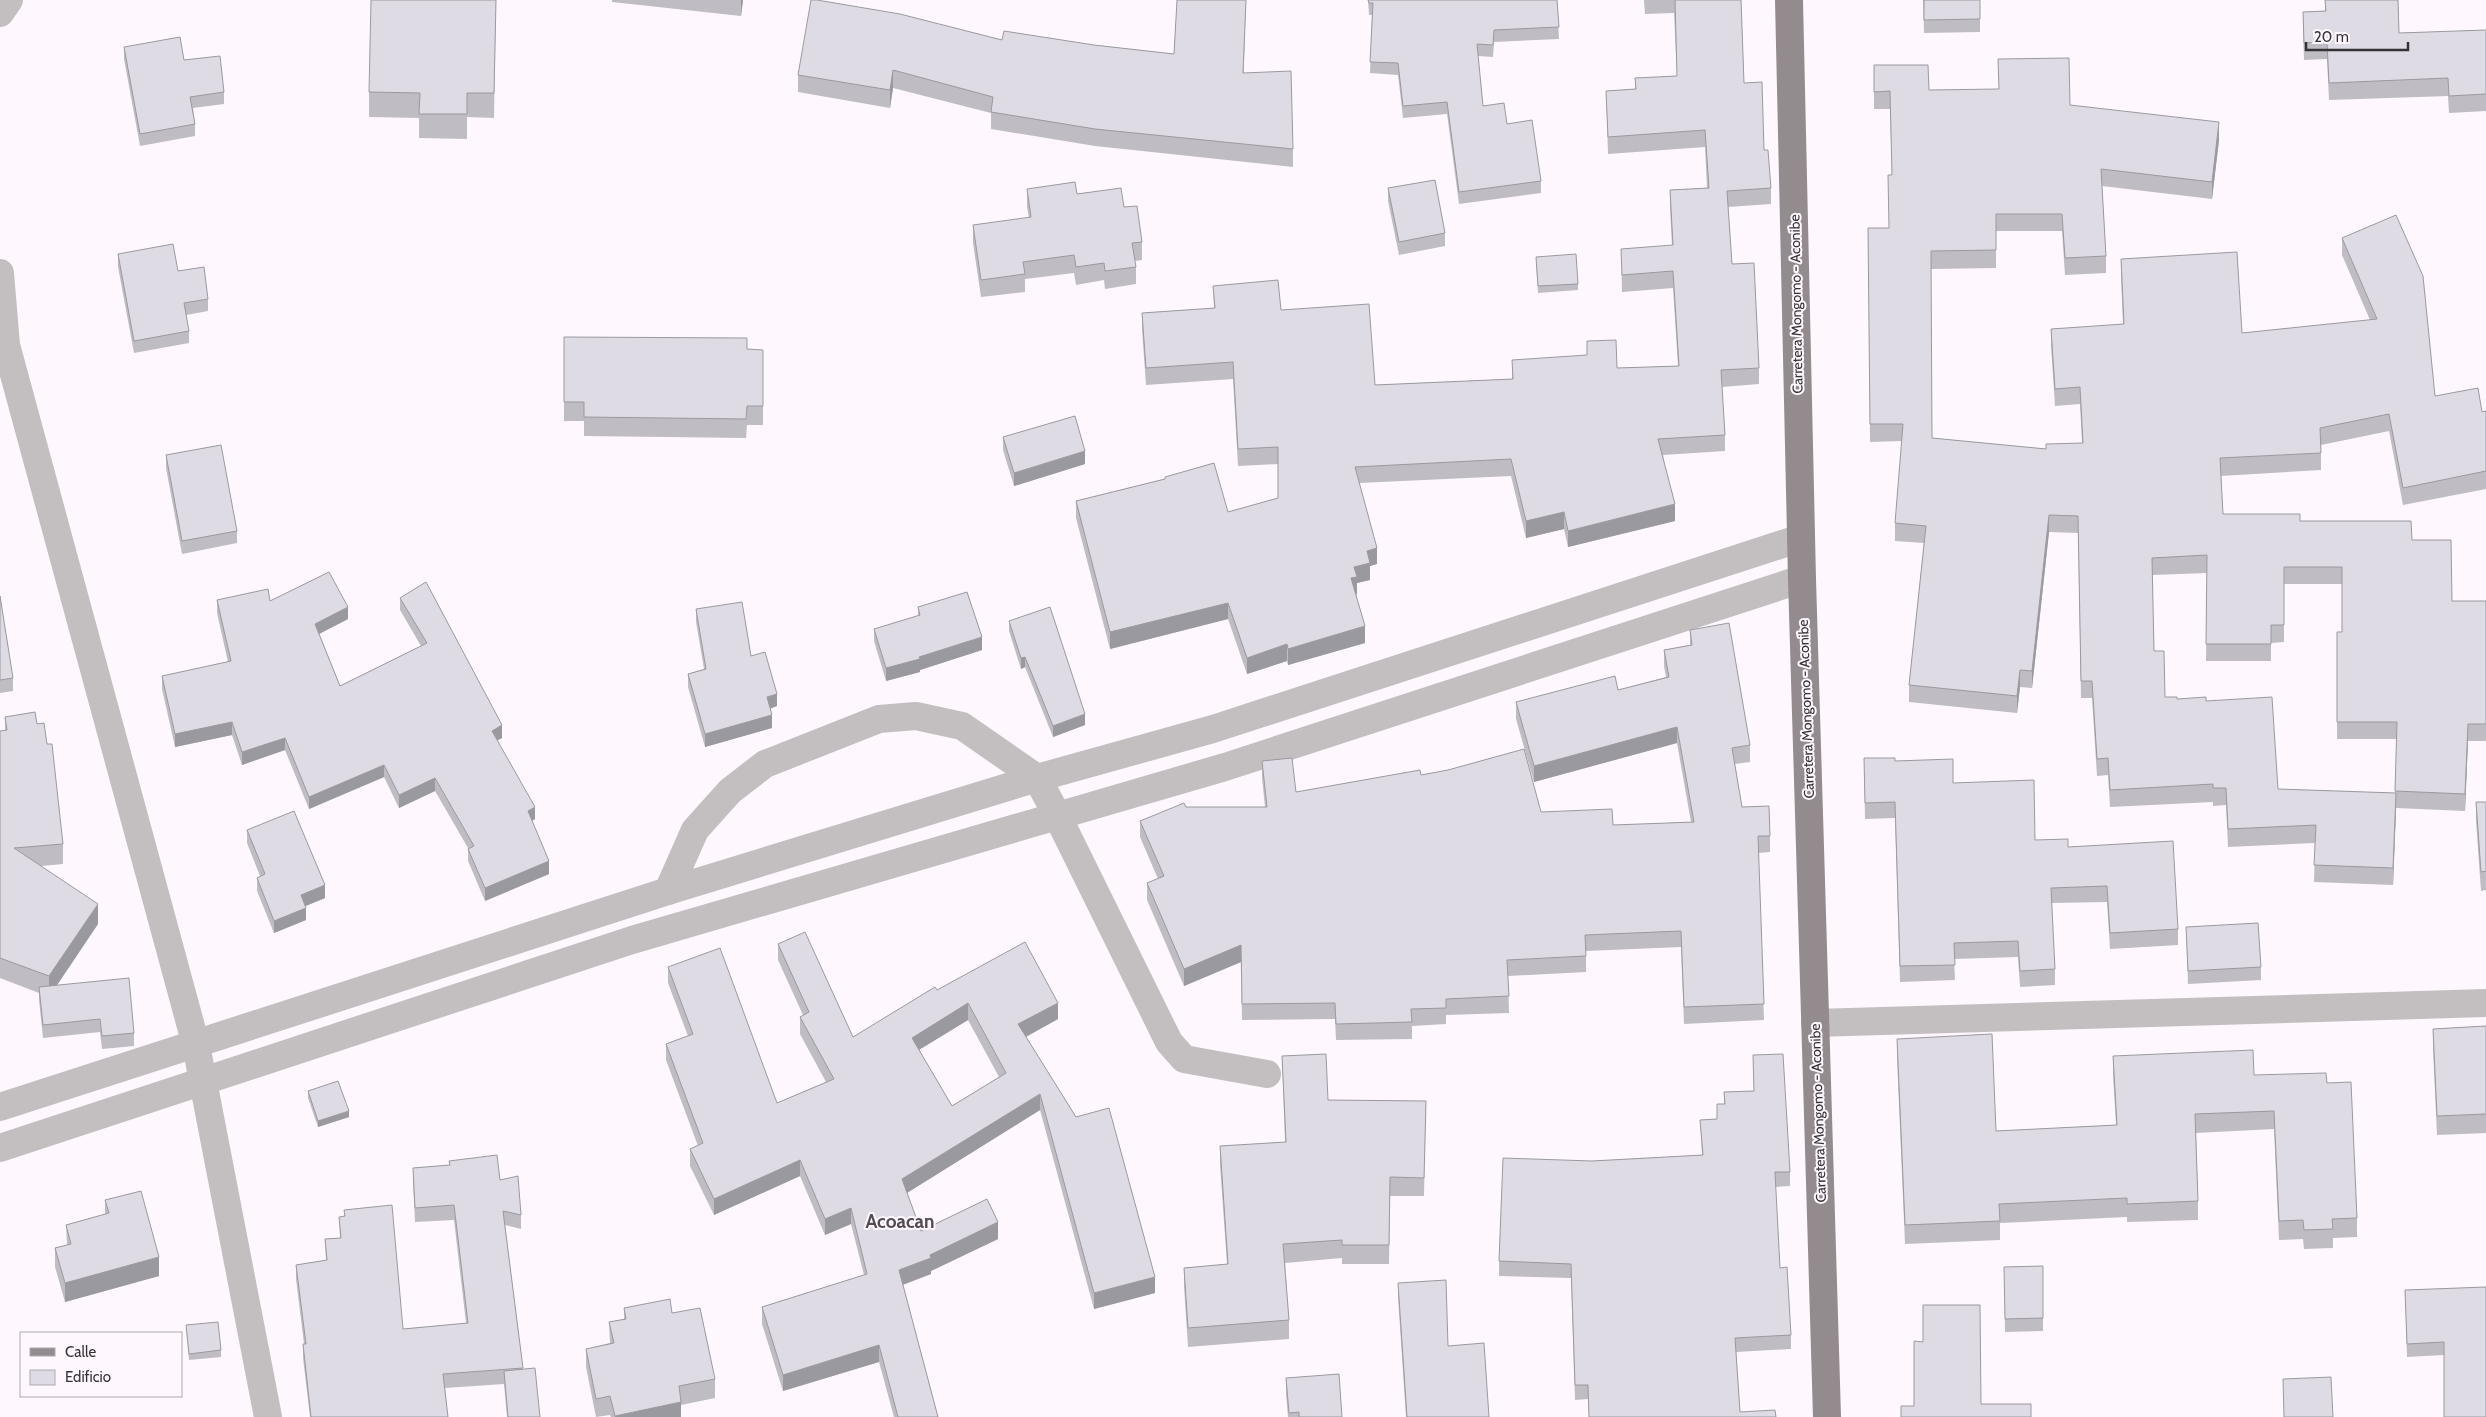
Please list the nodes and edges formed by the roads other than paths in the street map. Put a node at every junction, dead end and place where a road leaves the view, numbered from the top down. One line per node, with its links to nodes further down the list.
1 (9, 0): 3 (street)
2 (1788, 0): 6 (main road, Carretera Mongomo - Aconibe)
3 (0, 13)
4 (0, 273): 5 (street)
5 (3, 342): 13 (street)
6 (1801, 538): 7 (main road, Carretera Mongomo - Aconibe); 8 (street)
7 (1802, 579): 9 (street); 12 (main road, Carretera Mongomo - Aconibe)
8 (1037, 778): 9 (street); 10 (street); 10 (street)
9 (1057, 815): 14 (street); 15 (street)
10 (668, 891): 13 (street)
11 (2486, 1003): 12 (street)
12 (1815, 1023): 19 (main road, Carretera Mongomo - Aconibe)
13 (196, 1045): 15 (street); 16 (street)
14 (1267, 1074)
15 (203, 1080): 17 (street); 18 (street)
16 (0, 1107)
17 (0, 1148)
18 (268, 1417)
19 (1827, 1417)

